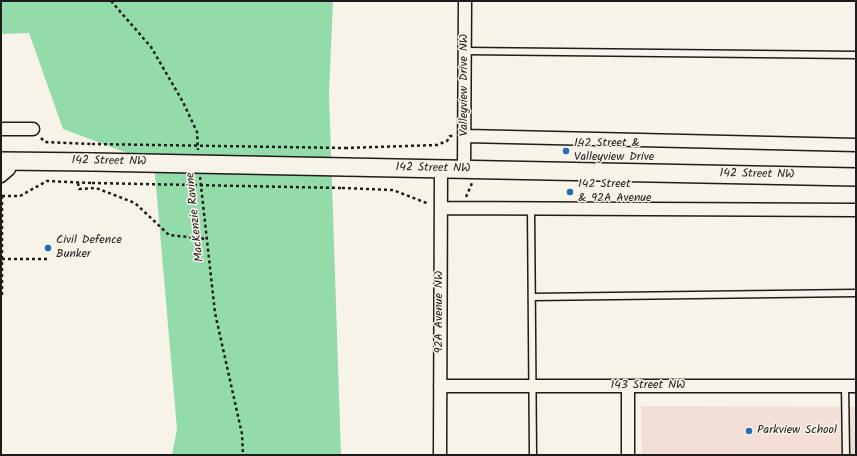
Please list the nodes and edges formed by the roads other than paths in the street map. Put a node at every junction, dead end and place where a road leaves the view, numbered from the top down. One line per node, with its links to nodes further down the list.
1 (465, 1): 2 (street, Valleyview Drive NW)
2 (465, 51): 3 (lane); 6 (street, Valleyview Drive NW)
3 (856, 55)
4 (1, 129): 5 (street)
5 (33, 129)
6 (466, 136): 7 (street); 10 (street, Valleyview Drive NW)
7 (856, 145)
8 (6, 161): 9 (main road, 142 Street NW, bridge); 11 (street, 142 Street NW)
9 (441, 169): 10 (main road, 142 Street NW); 13 (street, 92A Avenue NW)
10 (464, 170): 12 (main road, 142 Street NW)
11 (1, 176)
12 (856, 177)
13 (441, 208): 14 (street); 18 (street, 92A Avenue NW)
14 (531, 208): 15 (street); 17 (lane)
15 (856, 210)
16 (856, 293): 17 (lane)
17 (532, 297): 19 (lane)
18 (440, 386): 19 (street, 143 Street NW); 22 (street, 92A Avenue NW)
19 (532, 386): 20 (street, 143 Street NW); 23 (lane)
20 (628, 386): 21 (street, 143 Street NW); 24 (street)
21 (850, 386): 25 (lane)
22 (440, 455)
23 (533, 455)
24 (628, 455)
25 (846, 455)

